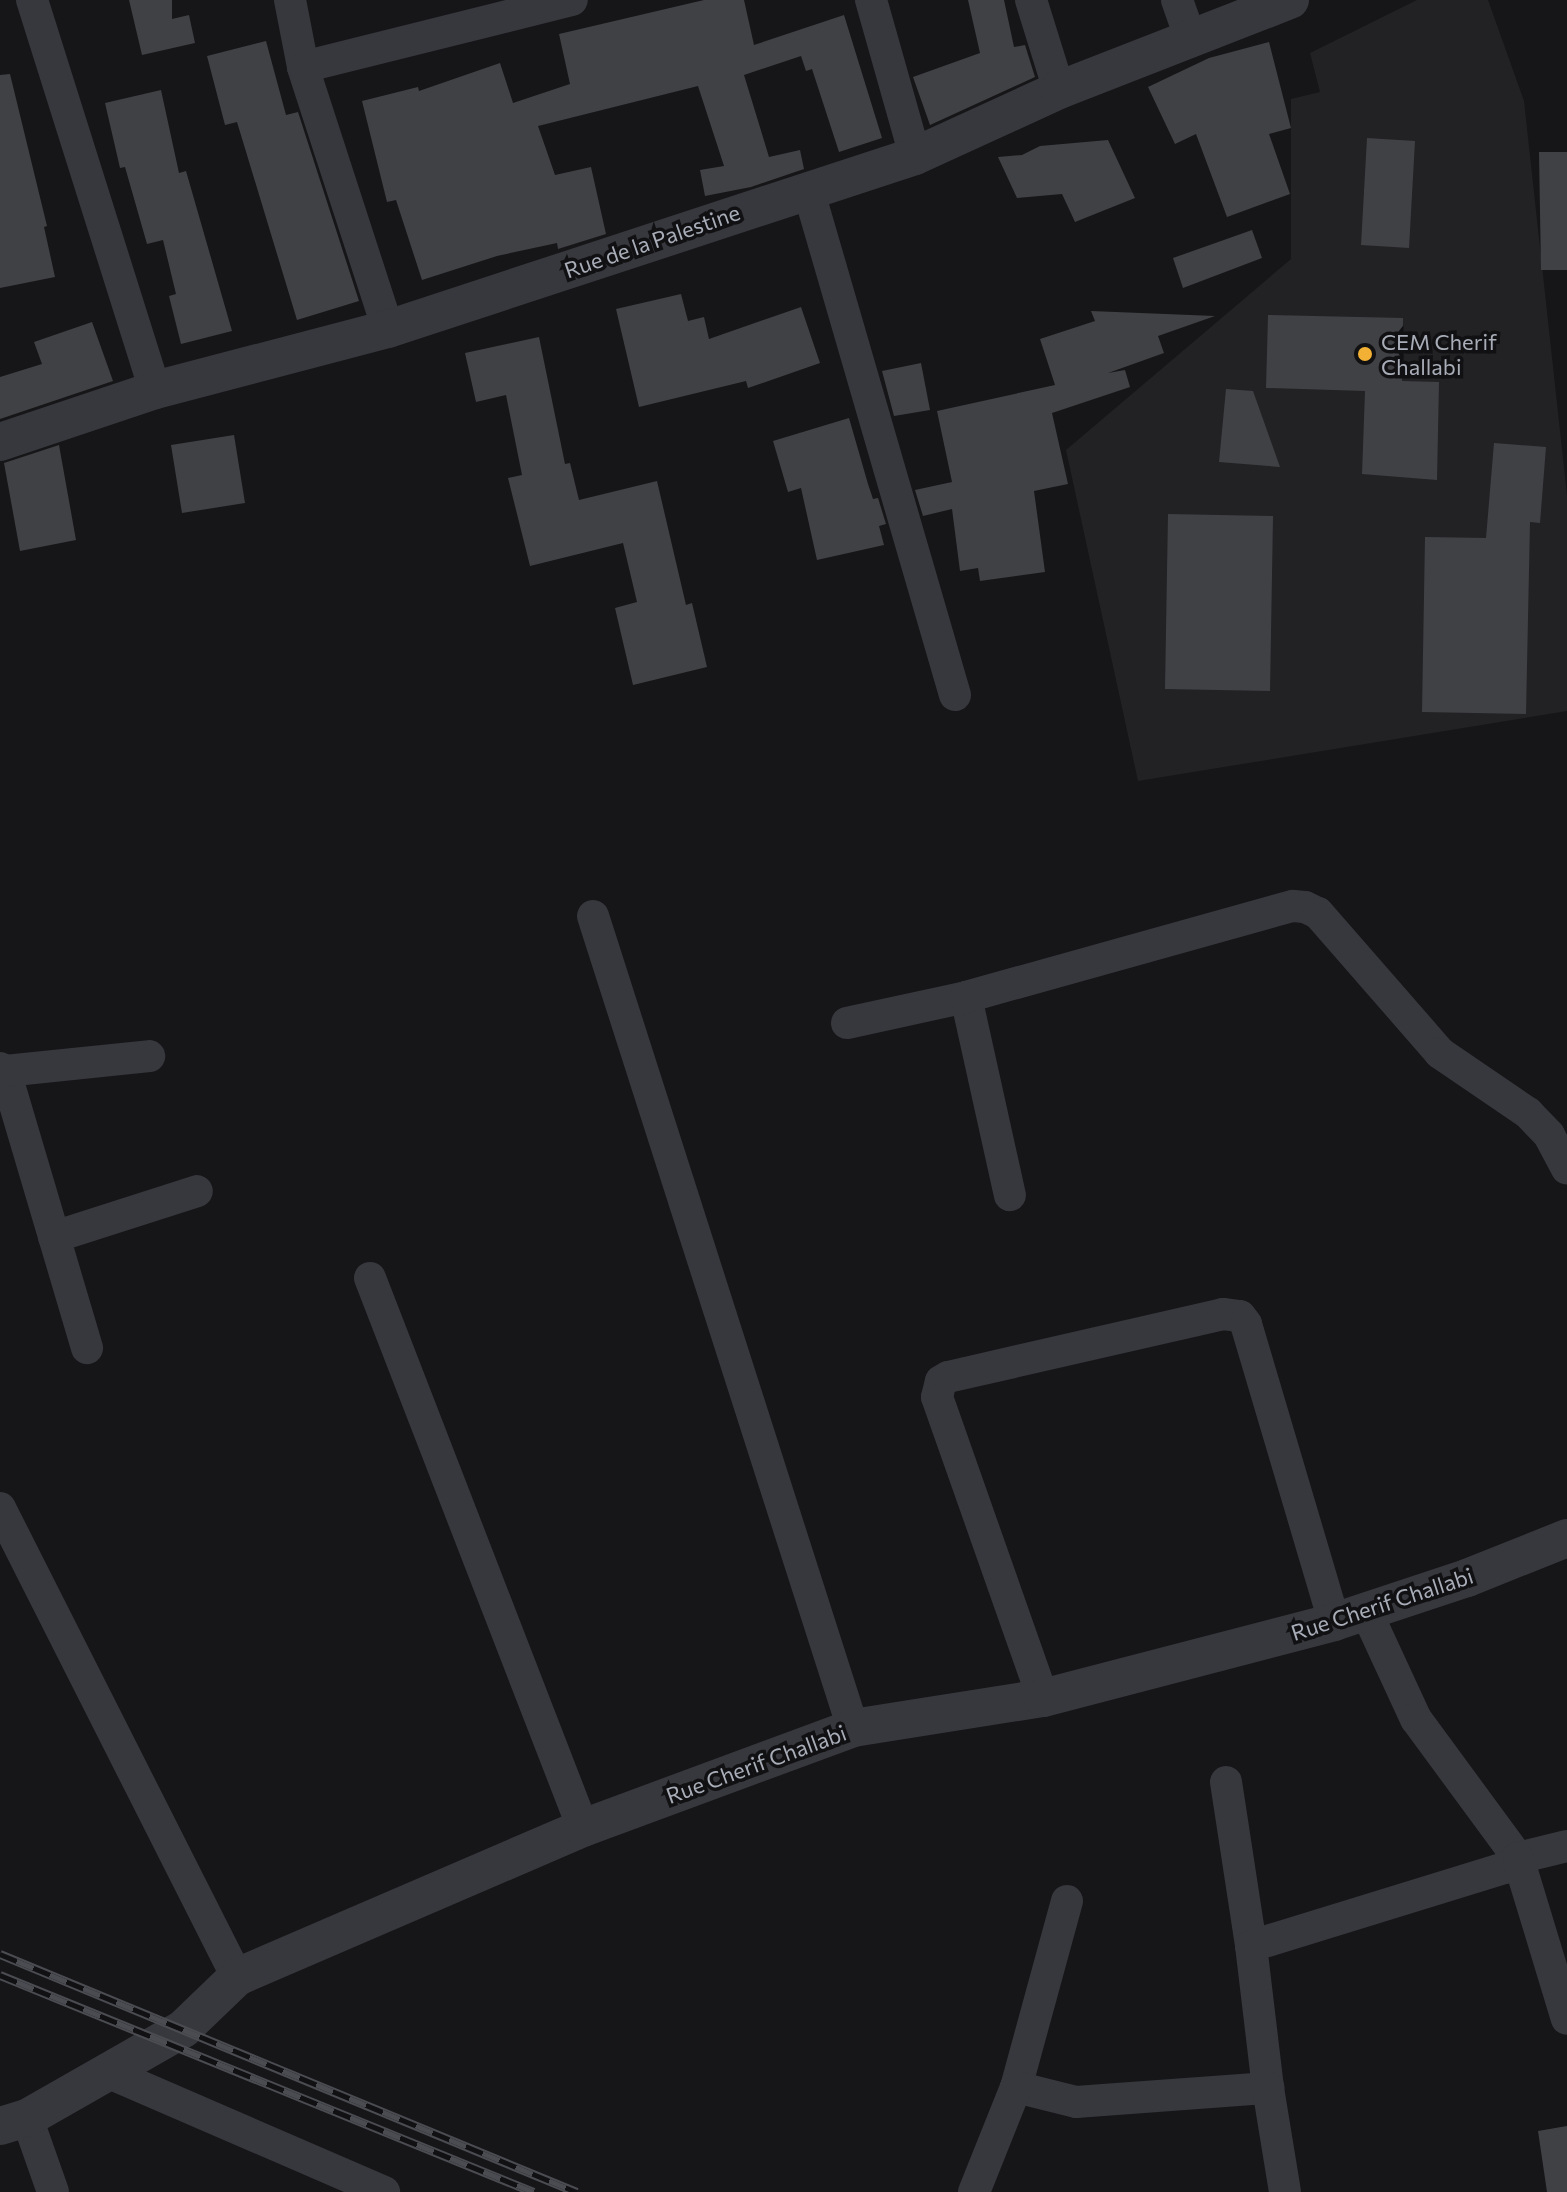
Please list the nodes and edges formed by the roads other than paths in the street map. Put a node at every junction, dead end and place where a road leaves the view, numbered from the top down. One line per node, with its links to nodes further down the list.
1 (32, 0): 14 (street)
2 (290, 0): 9 (street)
3 (572, 0): 9 (street)
4 (871, 0): 11 (street)
5 (1031, 0): 10 (street)
6 (1177, 0): 8 (street)
7 (1290, 0): 8 (street, Rue de la Palestine)
8 (1191, 40): 10 (street, Rue de la Palestine)
9 (303, 67): 13 (street)
10 (1059, 90): 11 (street, Rue de la Palestine)
11 (915, 156): 12 (street, Rue de la Palestine)
12 (808, 189): 13 (street, Rue de la Palestine); 16 (street)
13 (388, 329): 14 (street, Rue de la Palestine)
14 (155, 390): 15 (street, Rue de la Palestine)
15 (0, 442)
16 (955, 695)
17 (593, 916): 32 (street)
18 (966, 997): 19 (street); 22 (street); 24 (street)
19 (847, 1023)
20 (149, 1056): 21 (street)
21 (3, 1070): 25 (street)
22 (1567, 1169)
23 (197, 1191): 25 (street)
24 (1010, 1195)
25 (54, 1237): 27 (street)
26 (370, 1278): 34 (street)
27 (87, 1348)
28 (0, 1508): 39 (street)
29 (1567, 1538): 30 (street, Rue Cherif Challabi)
30 (1350, 1617): 31 (street, Rue Cherif Challabi); 31 (street); 36 (street)
31 (1043, 1698): 32 (street, Rue Cherif Challabi)
32 (853, 1728): 34 (street, Rue Cherif Challabi)
33 (1226, 1782): 38 (street)
34 (583, 1828): 39 (street, Rue Cherif Challabi)
35 (1567, 1846): 36 (street)
36 (1518, 1858): 38 (street); 40 (street)
37 (1067, 1901): 42 (street)
38 (1251, 1946): 43 (street)
39 (237, 1977): 41 (street, Rue Cherif Challabi)
40 (1567, 2019)
41 (107, 2072): 44 (street, Rue Cherif Challabi); 46 (street)
42 (1016, 2087): 43 (street); 47 (street)
43 (1268, 2088): 48 (street)
44 (13, 2122): 45 (street)
45 (53, 2192)
46 (384, 2192)
47 (974, 2192)
48 (1285, 2192)

